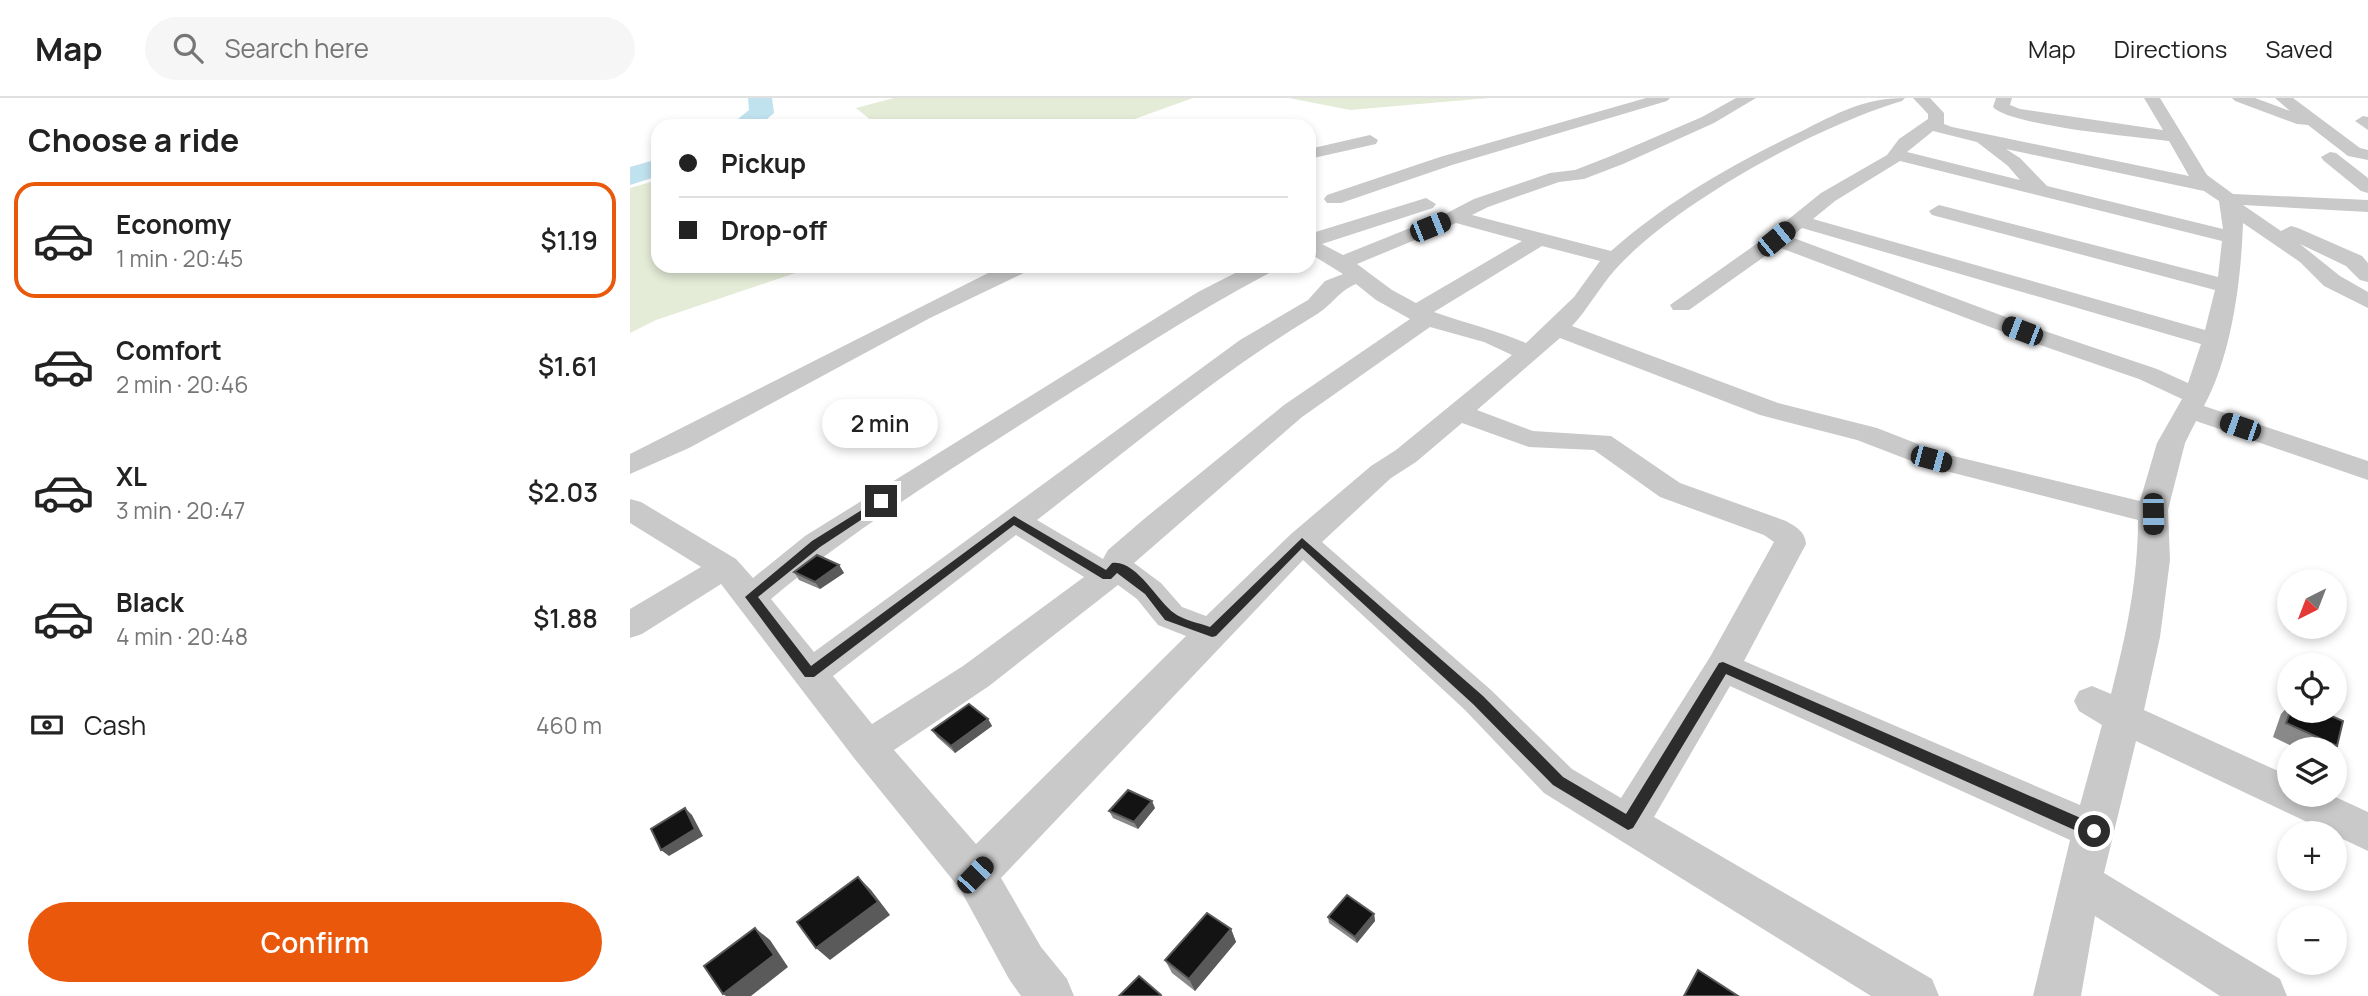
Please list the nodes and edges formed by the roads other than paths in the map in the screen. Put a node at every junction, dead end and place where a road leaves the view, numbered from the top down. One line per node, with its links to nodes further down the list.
1 (1662, 98): 20 (street)
2 (1748, 98): 25 (street)
3 (1897, 98): 33 (street)
4 (1921, 98): 9 (street)
5 (2004, 98): 12 (street)
6 (2152, 98): 12 (street)
7 (2240, 98): 10 (street)
8 (2283, 98): 10 (street)
9 (1934, 122): 11 (street); 15 (street)
10 (2324, 129): 16 (street)
11 (1975, 136): 19 (street); 21 (street)
12 (2176, 137): 21 (street)
13 (1370, 140): 14 (street)
14 (1316, 152)
15 (1896, 155): 19 (street); 26 (street)
16 (2368, 155)
17 (2330, 157): 18 (street)
18 (2368, 187)
19 (2034, 188): 27 (street); 28 (street)
20 (1334, 199)
21 (2231, 203): 23 (street); 28 (street); 37 (street); 39 (street)
22 (1426, 204): 31 (street)
23 (2368, 206)
24 (1939, 211): 27 (street)
25 (1455, 217): 29 (street); 34 (street)
26 (1799, 221): 30 (street); 43 (street)
27 (2004, 228): 38 (street)
28 (2232, 237): 38 (street)
29 (1541, 238): 33 (street); 41 (street)
30 (1776, 239): 40 (street); 45 (street)
31 (1316, 242)
32 (1316, 248): 34 (street)
33 (1615, 259): 42 (street)
34 (1350, 270): 41 (street); 51 (street)
35 (1006, 273): 47 (street)
36 (1252, 273): 55 (street)
37 (2368, 275)
38 (2227, 286): 43 (street)
39 (2368, 301)
40 (1681, 305)
41 (1421, 315): 44 (street); 54 (street)
42 (1556, 328): 44 (street); 50 (street)
43 (2214, 340): 45 (street)
44 (1528, 353): 46 (street)
45 (2192, 403): 48 (street); 50 (street)
46 (1459, 412): 52 (street); 58 (street)
47 (630, 465)
48 (2368, 471)
49 (630, 509): 53 (street)
50 (2153, 514): 60 (street)
51 (1014, 520): 54 (street); 59 (street)
52 (1302, 542): 57 (street); 62 (street)
53 (725, 567): 55 (street); 56 (street)
54 (1112, 571): 57 (street); 61 (street)
55 (751, 597): 59 (street)
56 (630, 625)
57 (1212, 632): 65 (street)
58 (1723, 667): 62 (street); 63 (street)
59 (810, 674): 61 (street)
60 (2108, 710): 63 (street); 64 (street)
61 (868, 747): 65 (street)
62 (1628, 823): 68 (street)
63 (2094, 831): 66 (street)
64 (2368, 832)
65 (975, 875): 67 (street)
66 (2080, 882): 69 (street); 70 (street)
67 (1050, 996)
68 (1915, 996)
69 (2057, 996)
70 (2263, 996)

